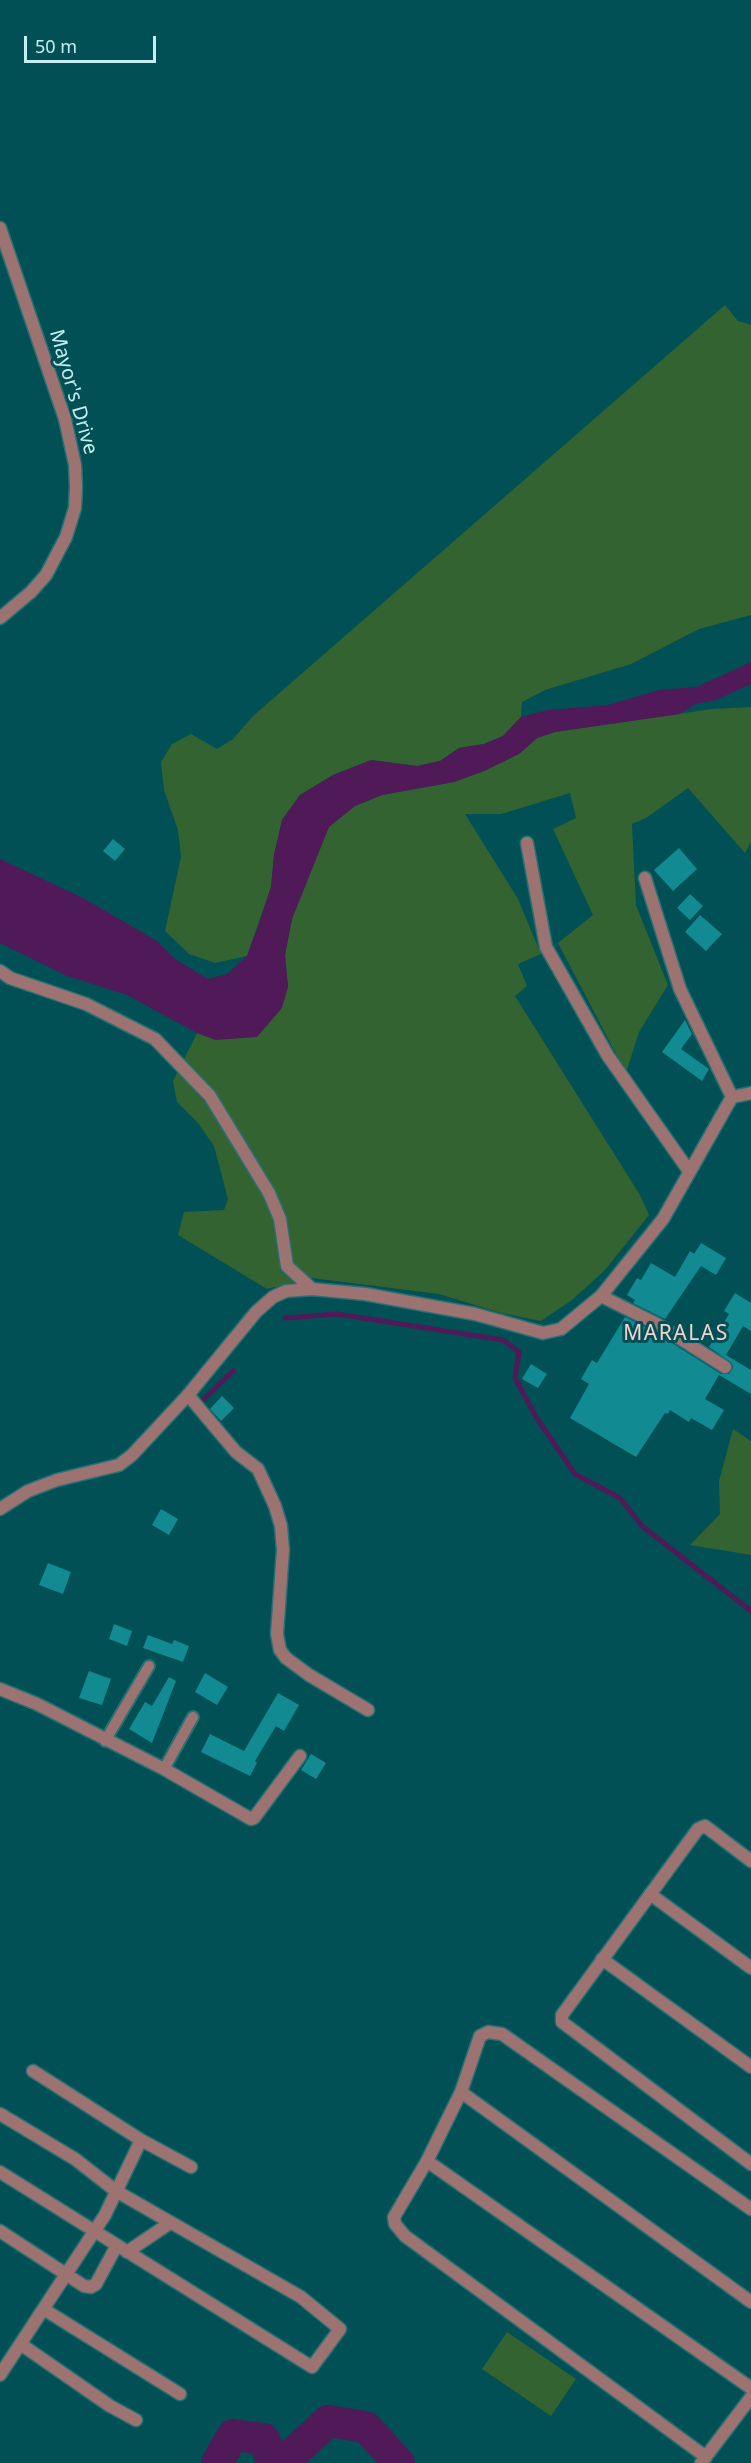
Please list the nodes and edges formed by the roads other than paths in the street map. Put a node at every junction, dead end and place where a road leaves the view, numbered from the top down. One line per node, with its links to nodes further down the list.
1 (0, 228): 2 (street, Mayor's Drive)
2 (0, 618)
3 (526, 843): 8 (street)
4 (645, 878): 7 (street)
5 (0, 971): 9 (street)
6 (751, 1093): 7 (street)
7 (732, 1097): 8 (street)
8 (689, 1171): 10 (street)
9 (312, 1289): 10 (street); 12 (street)
10 (601, 1296): 11 (street)
11 (725, 1367)
12 (188, 1395): 13 (street); 16 (street)
13 (0, 1509)
14 (149, 1666): 18 (lane)
15 (0, 1689): 18 (street)
16 (368, 1710)
17 (193, 1717): 20 (lane)
18 (105, 1741): 20 (street)
19 (300, 1756): 20 (street)
20 (164, 1769)
21 (751, 1862): 22 (street)
22 (650, 1894): 23 (street); 24 (street)
23 (602, 1959): 25 (street); 31 (street)
24 (751, 1968)
25 (751, 2067)
26 (33, 2071): 29 (street)
27 (461, 2092): 30 (street); 35 (street); 41 (street)
28 (0, 2114): 34 (street)
29 (141, 2140): 32 (street); 34 (street)
30 (427, 2161): 45 (street); 49 (street)
31 (751, 2164)
32 (190, 2167)
33 (0, 2172): 38 (street)
34 (116, 2191): 36 (street); 38 (street)
35 (751, 2209)
36 (170, 2223): 39 (street); 39 (street)
37 (0, 2231): 40 (street)
38 (94, 2232): 39 (street); 40 (street)
39 (122, 2248): 40 (street)
40 (68, 2274): 42 (street)
41 (751, 2302)
42 (45, 2310): 43 (street); 46 (street)
43 (22, 2345): 44 (street); 48 (street)
44 (0, 2375)
45 (751, 2388)
46 (180, 2394)
47 (751, 2397): 49 (street)
48 (136, 2420)
49 (704, 2460)

